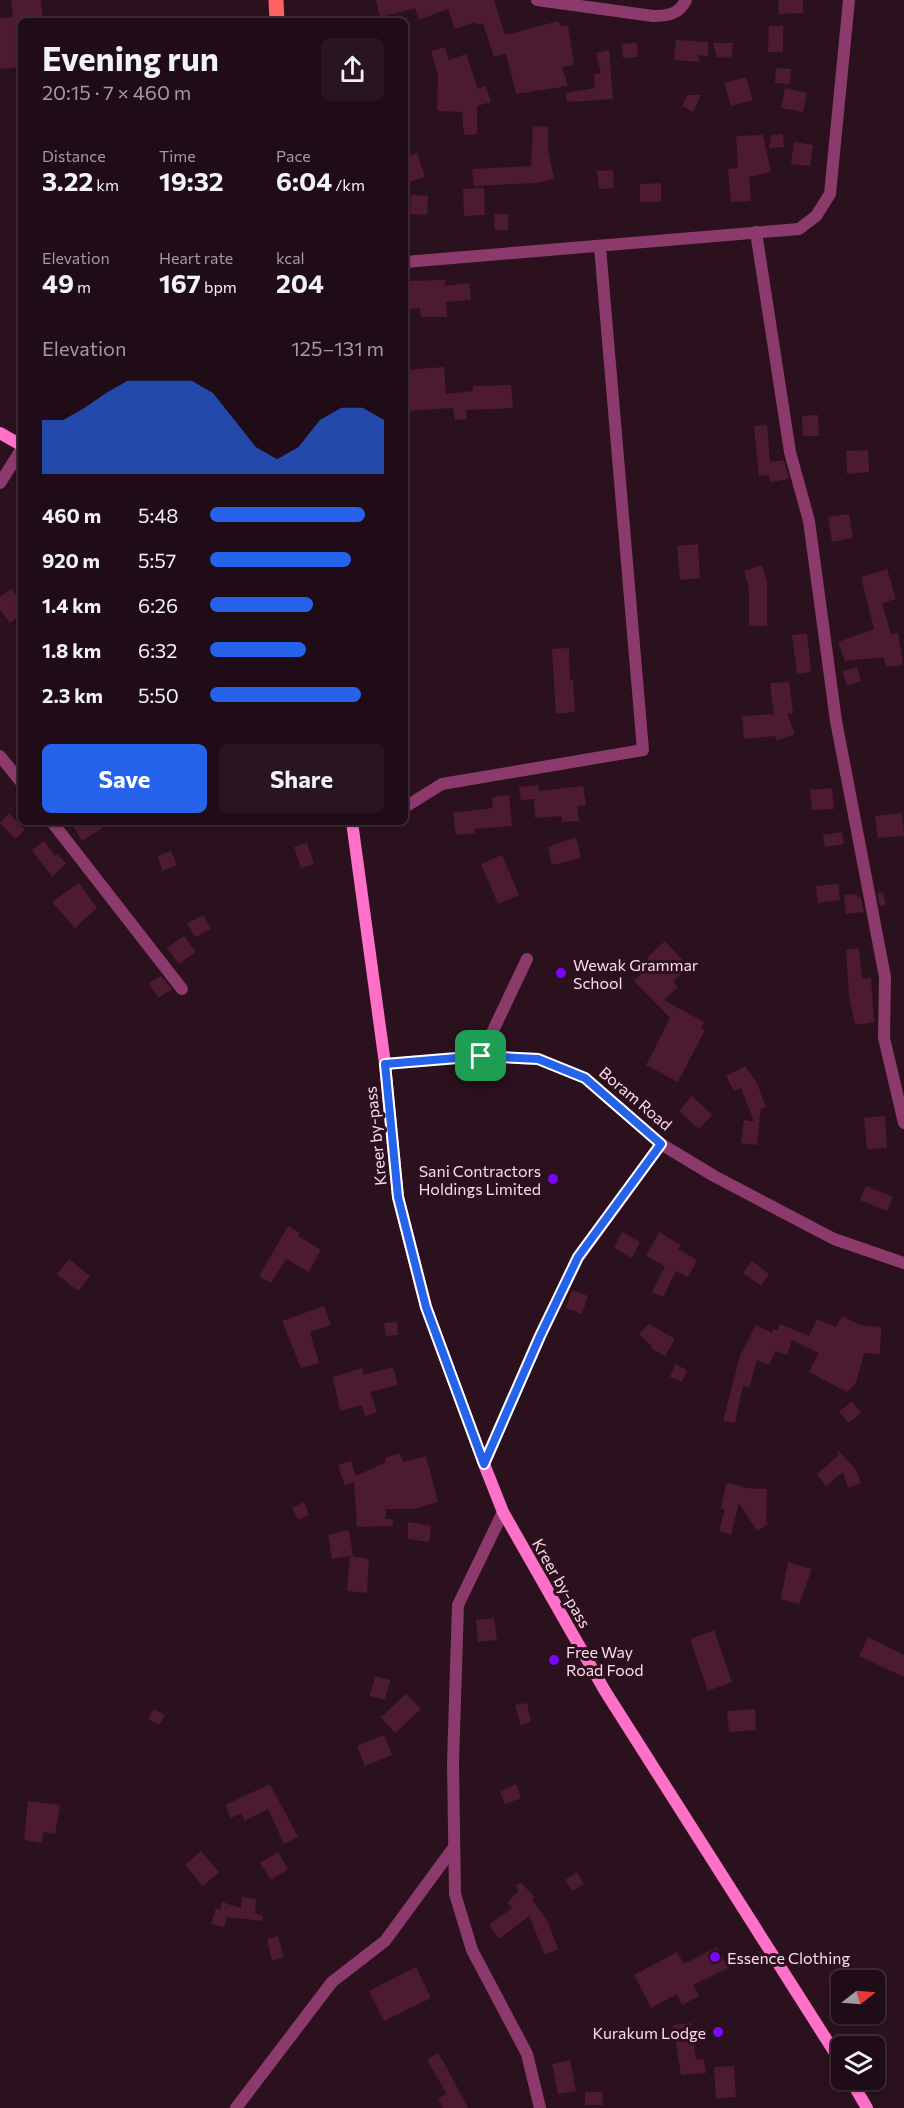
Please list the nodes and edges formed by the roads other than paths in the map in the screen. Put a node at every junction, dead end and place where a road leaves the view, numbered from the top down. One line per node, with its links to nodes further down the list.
1 (276, 0): 5 (main road)
2 (537, 0): 3 (street)
3 (686, 0)
4 (849, 0): 6 (street)
5 (277, 18)
6 (756, 232): 7 (street); 22 (street)
7 (600, 247): 8 (street); 15 (street)
8 (408, 262)
9 (0, 433): 10 (main road)
10 (18, 443)
11 (18, 455): 12 (street)
12 (0, 483)
13 (0, 756): 14 (street)
14 (18, 778)
15 (408, 805)
16 (54, 825): 19 (street)
17 (352, 825): 21 (main road)
18 (527, 959): 20 (street)
19 (182, 989)
20 (481, 1056): 21 (street, Boram Road); 23 (street, Boram Road)
21 (385, 1064): 25 (main road, Kreer by-pass)
22 (904, 1123)
23 (661, 1144): 24 (street, Boram Road); 25 (street)
24 (904, 1263)
25 (484, 1464): 26 (main road, Kreer by-pass)
26 (503, 1512): 27 (street); 28 (main road, Kreer by-pass)
27 (454, 1847): 30 (street); 31 (street)
28 (831, 2047)
29 (856, 2090): 32 (main road)
30 (236, 2108)
31 (540, 2108)
32 (867, 2108)

